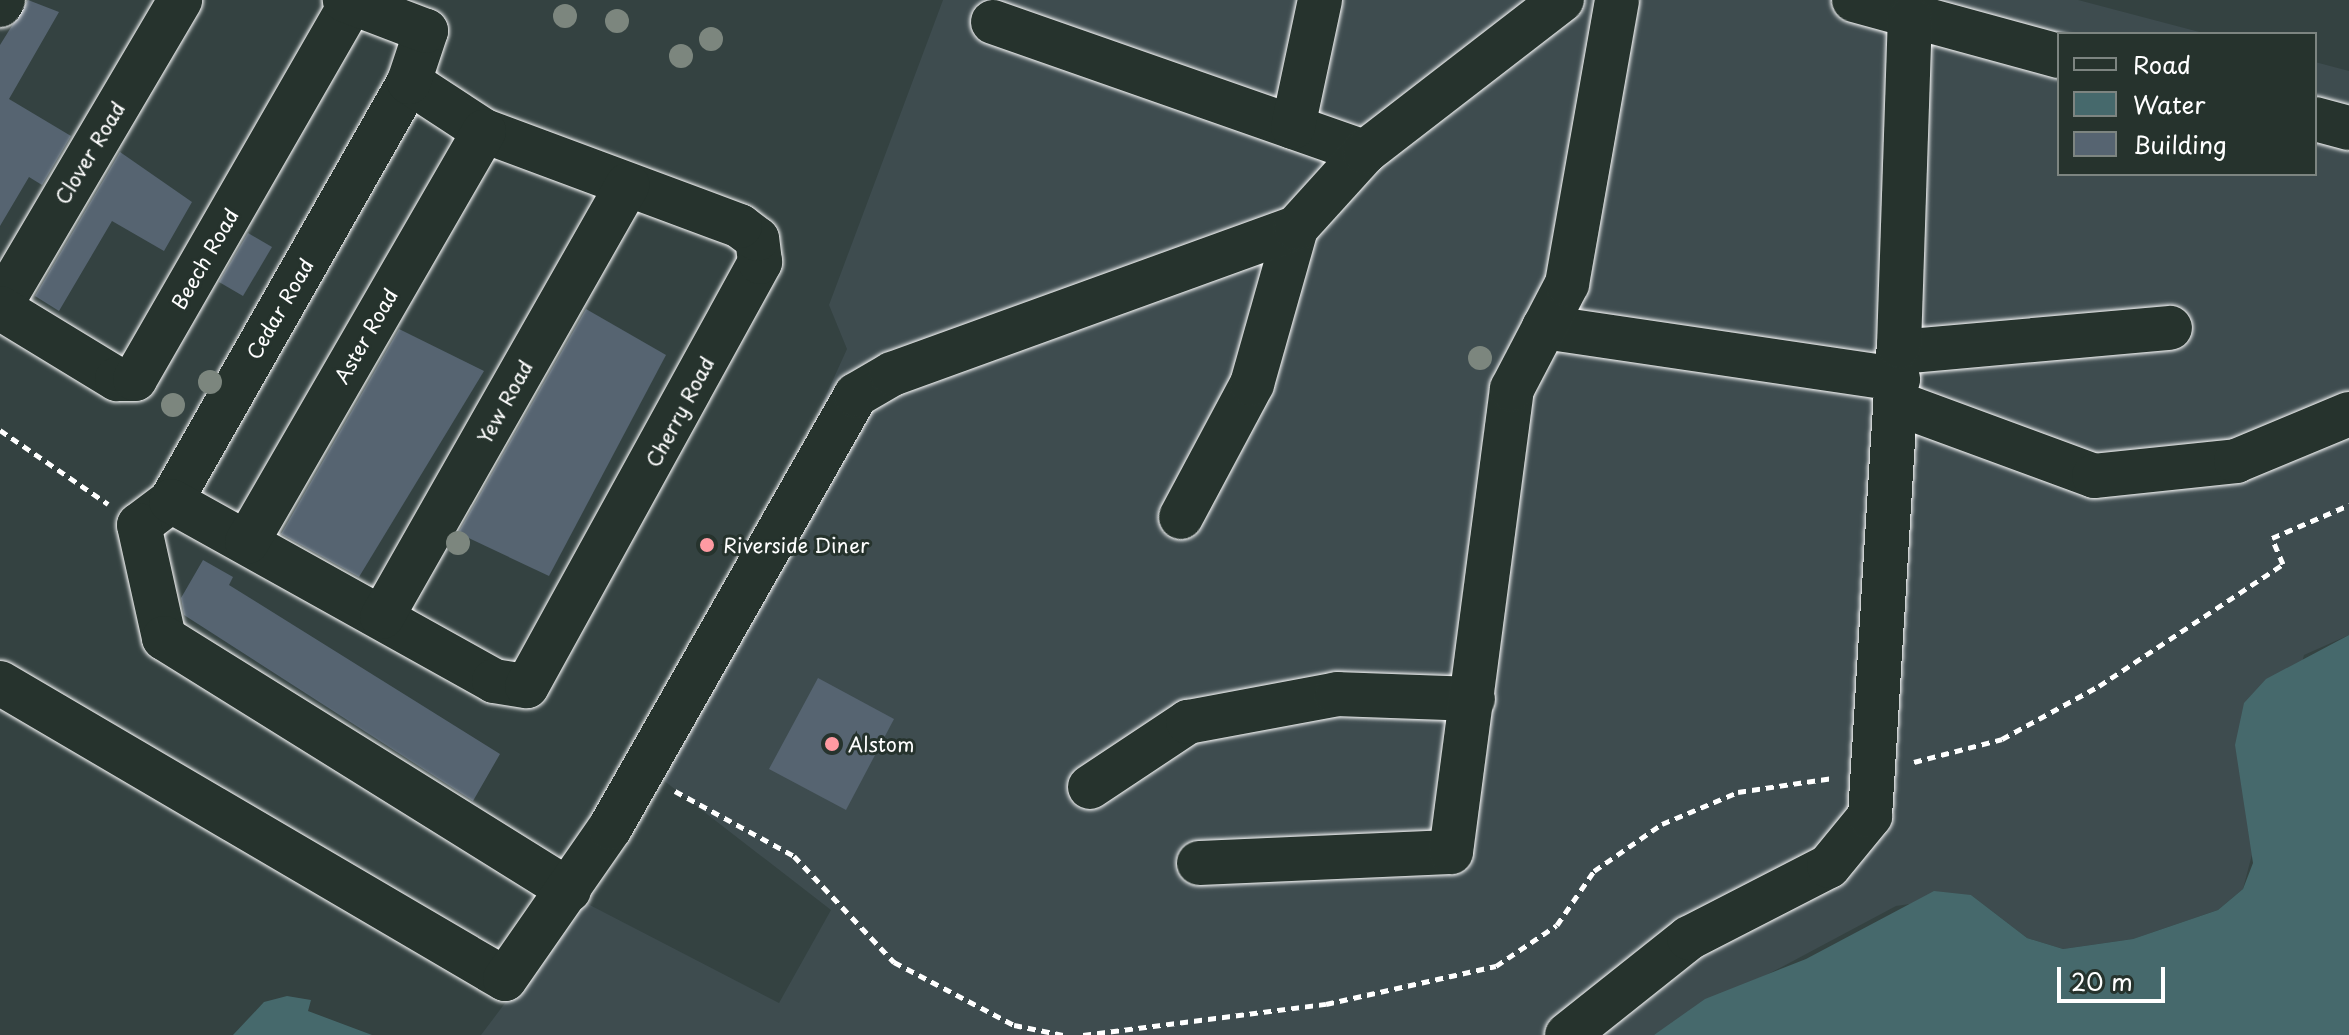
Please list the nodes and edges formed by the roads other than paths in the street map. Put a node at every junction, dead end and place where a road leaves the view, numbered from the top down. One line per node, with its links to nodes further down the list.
1 (3, 0): 8 (street)
2 (180, 0): 21 (street, Clover Road)
3 (1320, 0): 15 (street)
4 (1562, 0): 18 (street)
5 (1617, 0): 22 (street)
6 (1854, 0): 10 (street)
7 (348, 1): 9 (street); 21 (street, Beech Road)
8 (0, 5)
9 (432, 15): 13 (street)
10 (1910, 19): 12 (street); 24 (street)
11 (993, 22): 15 (street)
12 (2057, 56)
13 (409, 82): 17 (street, Cherry Road); 26 (street, Cedar Road)
14 (2317, 120): 16 (street)
15 (1293, 127): 18 (street)
16 (2349, 128)
17 (484, 131): 19 (street, Cherry Road); 28 (street, Aster Road)
18 (1365, 152): 20 (street)
19 (627, 185): 29 (street, Yew Road); 29 (street, Cherry Road)
20 (1296, 228): 27 (street); 34 (street)
21 (0, 307)
22 (1544, 327): 24 (street); 31 (street)
23 (2170, 328): 24 (street)
24 (1897, 378): 25 (street); 35 (street)
25 (2349, 414)
26 (155, 513): 28 (street, Cherry Road); 34 (street)
27 (1181, 517)
28 (247, 542): 29 (street, Cherry Road)
29 (382, 617)
30 (3, 692): 34 (street)
31 (1473, 699): 32 (street); 33 (street)
32 (1090, 787)
33 (1199, 863)
34 (569, 890)
35 (1567, 1035)

